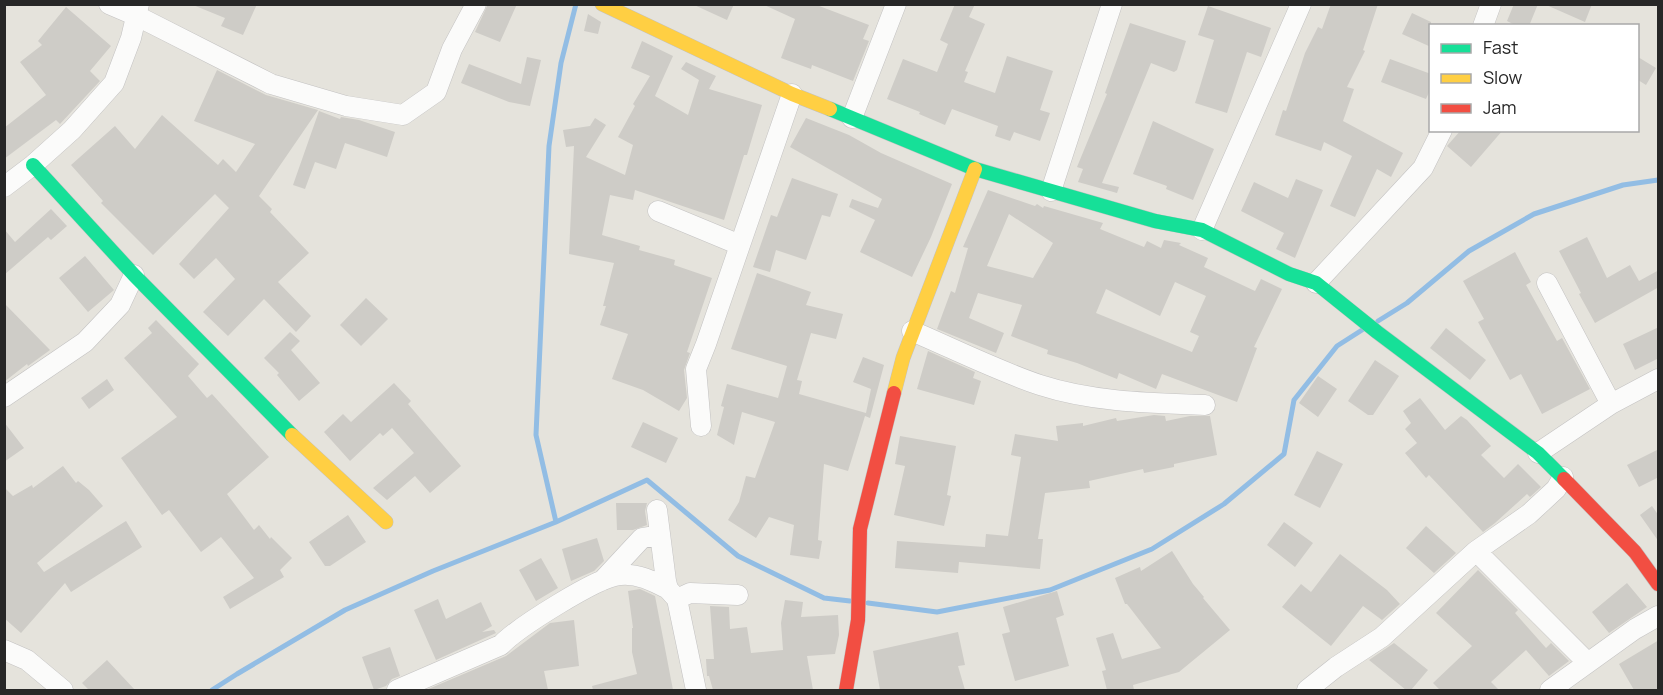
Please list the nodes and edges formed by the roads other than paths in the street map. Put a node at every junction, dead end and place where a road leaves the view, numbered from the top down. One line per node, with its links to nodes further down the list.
1 (109, 4): 8 (street)
2 (476, 4): 8 (street)
3 (896, 4): 11 (street)
4 (1112, 4): 16 (street)
5 (1301, 4): 18 (street)
6 (1491, 4): 9 (street)
7 (610, 6): 10 (street)
8 (138, 10): 13 (street)
9 (1484, 24)
10 (792, 94): 11 (street); 19 (street)
11 (852, 118): 14 (street)
12 (1441, 132): 21 (street)
13 (33, 165): 15 (street); 20 (street)
14 (975, 169): 16 (street); 23 (street)
15 (4, 187)
16 (1051, 191): 18 (street)
17 (658, 211): 19 (street)
18 (1202, 230): 21 (street)
19 (740, 245): 28 (street)
20 (134, 275): 25 (street); 32 (street)
21 (1316, 283): 29 (street)
22 (1547, 283): 26 (street)
23 (912, 331): 27 (street); 45 (street)
24 (1659, 379): 26 (street)
25 (4, 397)
26 (1611, 404): 29 (street)
27 (1205, 405)
28 (701, 426)
29 (1538, 453): 30 (street)
30 (1563, 477): 34 (street); 36 (street)
31 (657, 510): 33 (street)
32 (386, 522)
33 (660, 535): 35 (street); 37 (street)
34 (1476, 551): 41 (street); 46 (street)
35 (601, 582): 37 (street); 43 (street)
36 (1659, 584)
37 (673, 594): 38 (street); 44 (street)
38 (738, 595)
39 (1659, 616): 41 (street)
40 (4, 650): 42 (street)
41 (1587, 662): 47 (street)
42 (63, 690)
43 (397, 690)
44 (696, 690)
45 (846, 690)
46 (1307, 690)
47 (1550, 690)

